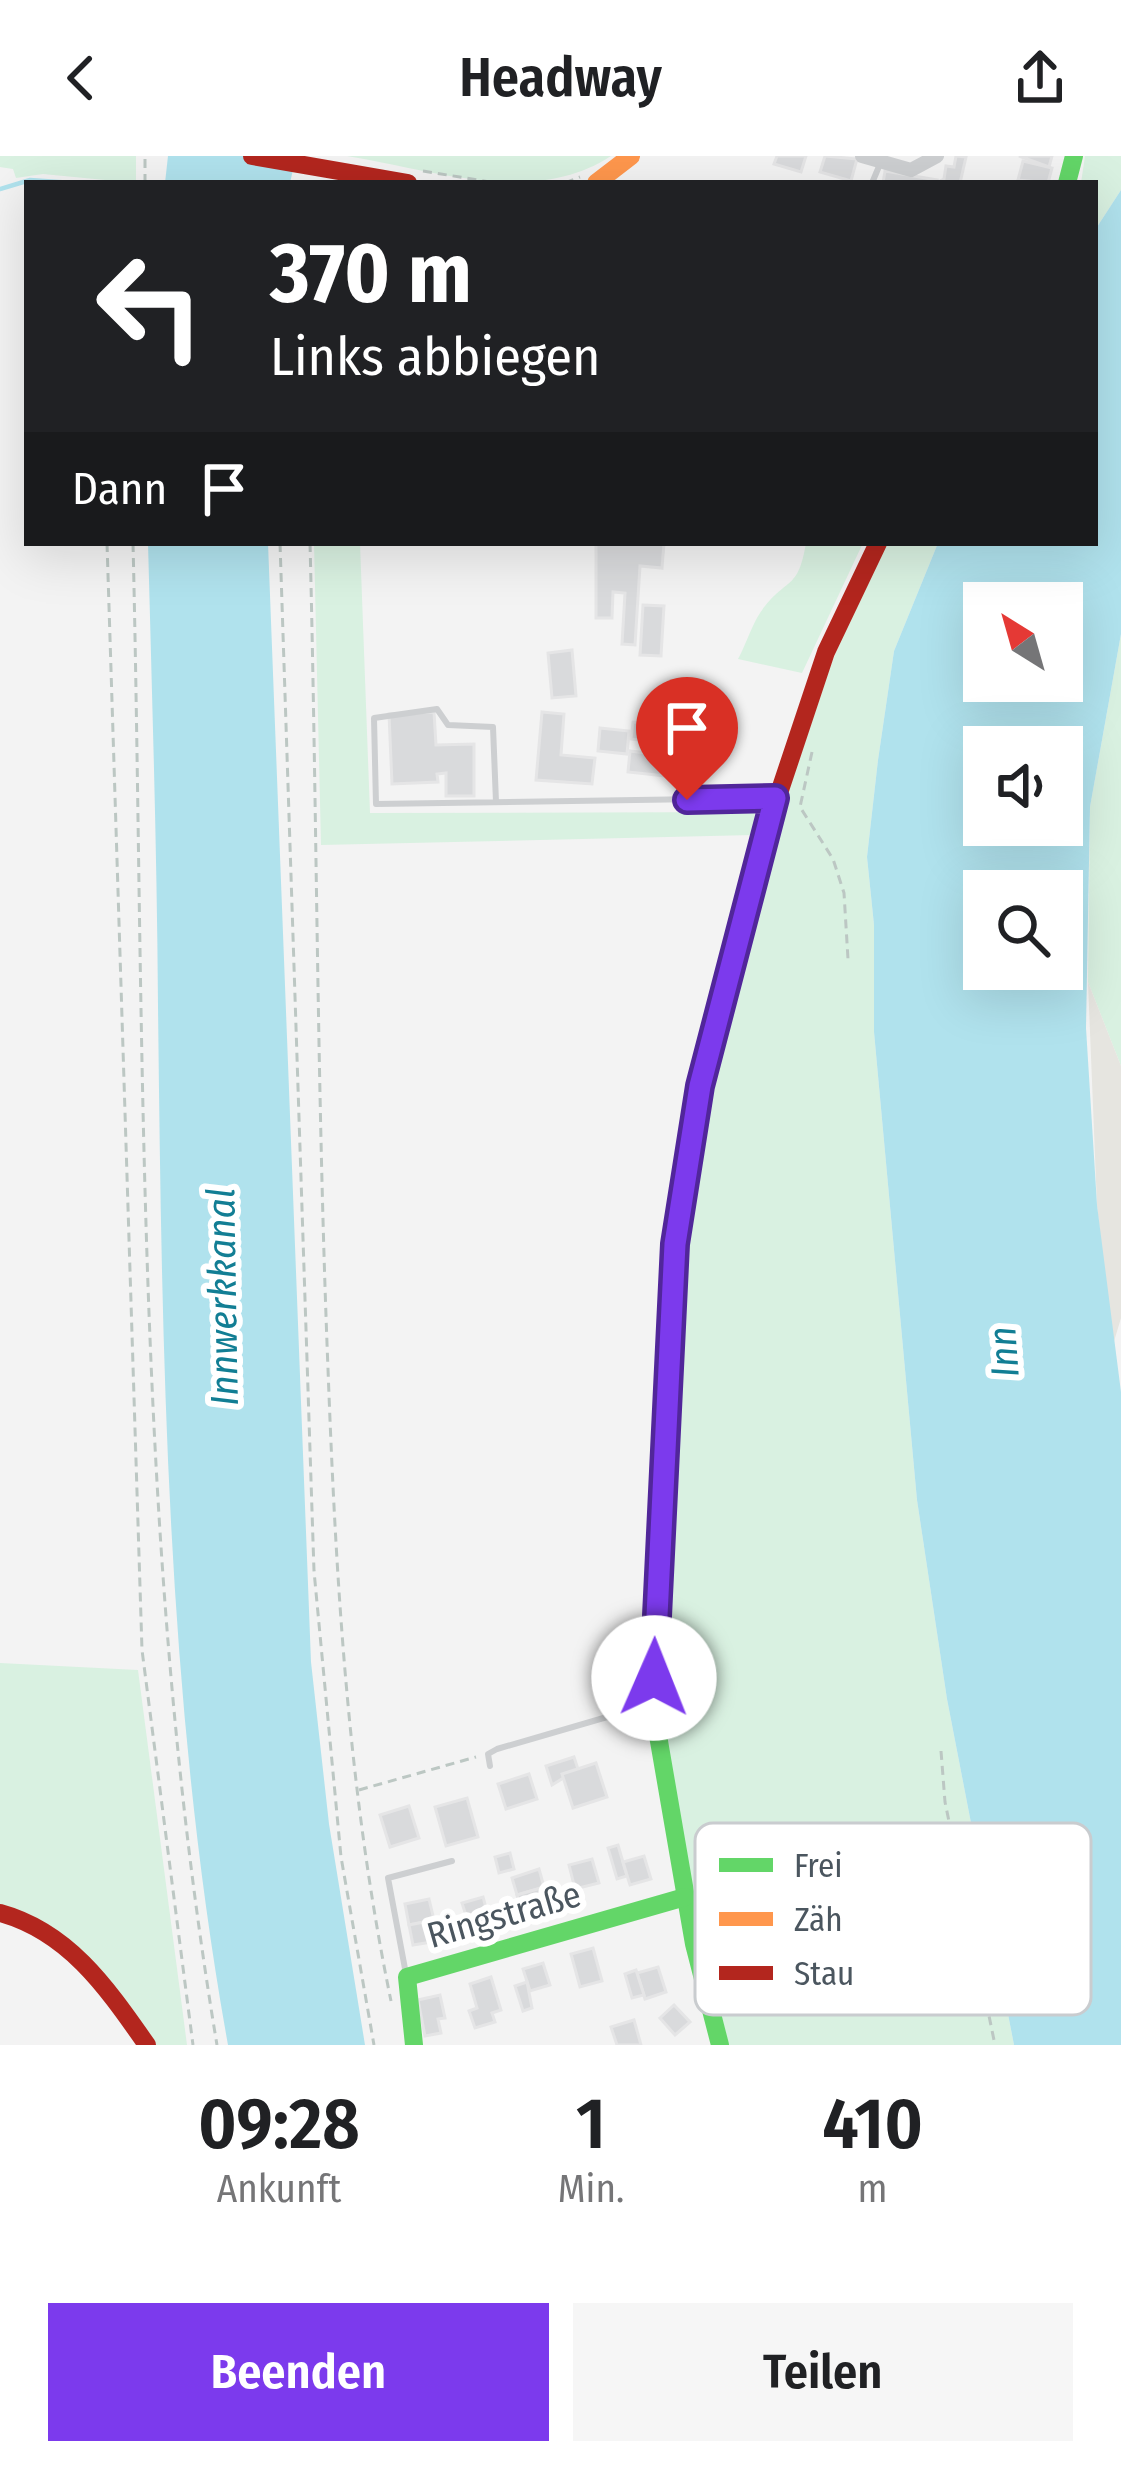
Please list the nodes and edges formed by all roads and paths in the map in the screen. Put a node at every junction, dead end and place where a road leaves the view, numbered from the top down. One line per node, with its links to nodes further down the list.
1 (253, 156): 6 (street)
2 (631, 156): 7 (street)
3 (862, 156): 5 (street)
4 (937, 156): 5 (street)
5 (880, 164): 8 (lane)
6 (392, 180)
7 (600, 180)
8 (873, 180)
9 (107, 546): 32 (path)
10 (134, 546): 33 (path)
11 (280, 546): 34 (path)
12 (310, 546): 22 (path)
13 (877, 546): 15 (street)
14 (813, 748): 17 (path)
15 (775, 798): 16 (lane); 18 (street)
16 (496, 802): 16 (lane)
17 (848, 959)
18 (655, 1718): 20 (lane); 25 (street)
19 (941, 1751): 23 (path)
20 (488, 1754): 21 (lane); 22 (path)
21 (490, 1766)
22 (357, 1791): 29 (path)
23 (949, 1823)
24 (452, 1861): 28 (lane)
25 (685, 1897): 27 (street); 28 (street, Ringstraße)
26 (0, 1913): 31 (street)
27 (695, 1944)
28 (406, 1977): 35 (street, Ringstraße)
29 (392, 2008)
30 (989, 2015): 36 (path)
31 (147, 2045)
32 (193, 2045)
33 (217, 2045)
34 (374, 2045)
35 (414, 2045)
36 (995, 2045)

